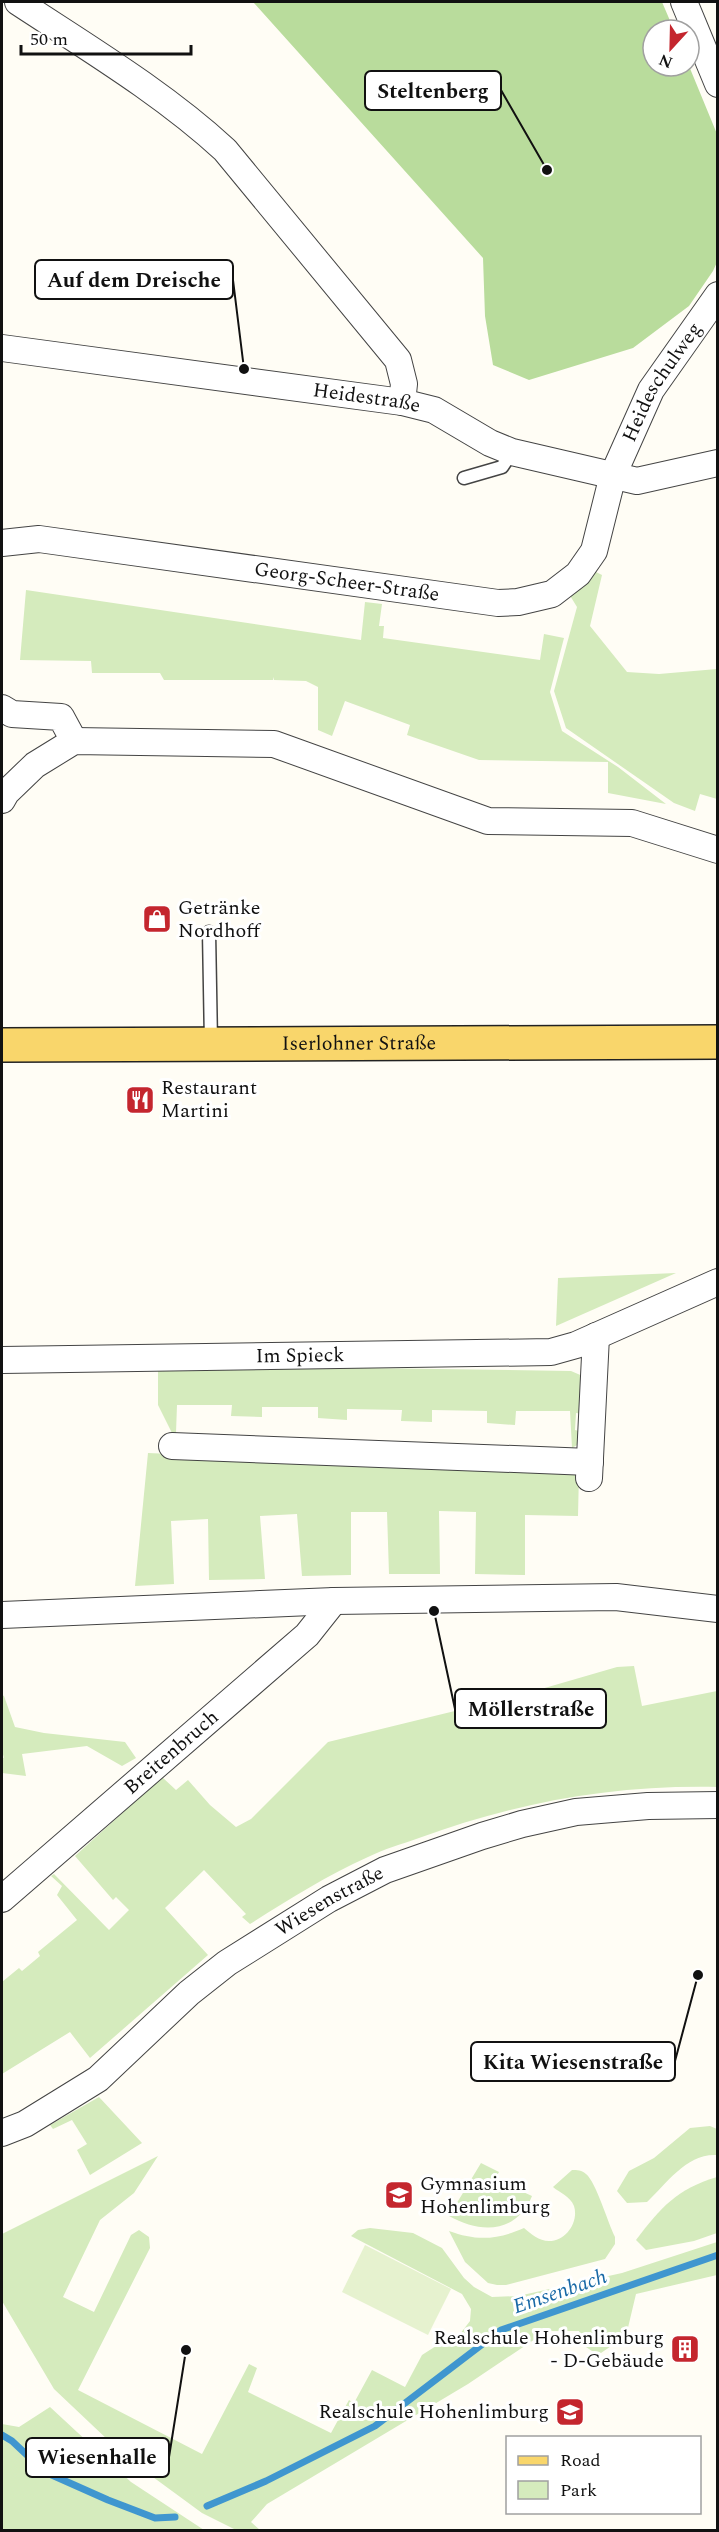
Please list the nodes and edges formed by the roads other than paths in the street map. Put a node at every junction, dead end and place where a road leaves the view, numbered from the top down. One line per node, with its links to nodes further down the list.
1 (18, 2): 6 (street)
2 (684, 2): 3 (street)
3 (717, 84)
4 (717, 295): 9 (street, Heideschulweg)
5 (2, 348): 6 (street, Heidestraße)
6 (402, 402): 7 (street, Heidestraße)
7 (512, 452): 9 (street, Heidestraße); 10 (lane)
8 (717, 464): 9 (street, Heidestraße)
9 (613, 474): 11 (street, Georg-Scheer-Straße)
10 (464, 478)
11 (2, 543)
12 (2, 708): 13 (street)
13 (74, 741): 14 (street); 15 (street)
14 (2, 800)
15 (717, 850)
16 (209, 932): 18 (lane)
17 (717, 1042): 18 (main road, Iserlohner Straße)
18 (211, 1044): 19 (main road, Iserlohner Straße)
19 (2, 1045)
20 (717, 1282): 21 (street, Im Spieck)
21 (597, 1336): 22 (street, Im Spieck); 23 (street)
22 (2, 1360)
23 (172, 1446)
24 (334, 1600): 25 (street); 26 (street); 28 (street, Breitenbruch)
25 (717, 1608)
26 (2, 1615)
27 (717, 1805): 29 (street, Wiesenstraße)
28 (2, 1899)
29 (2, 2133)

